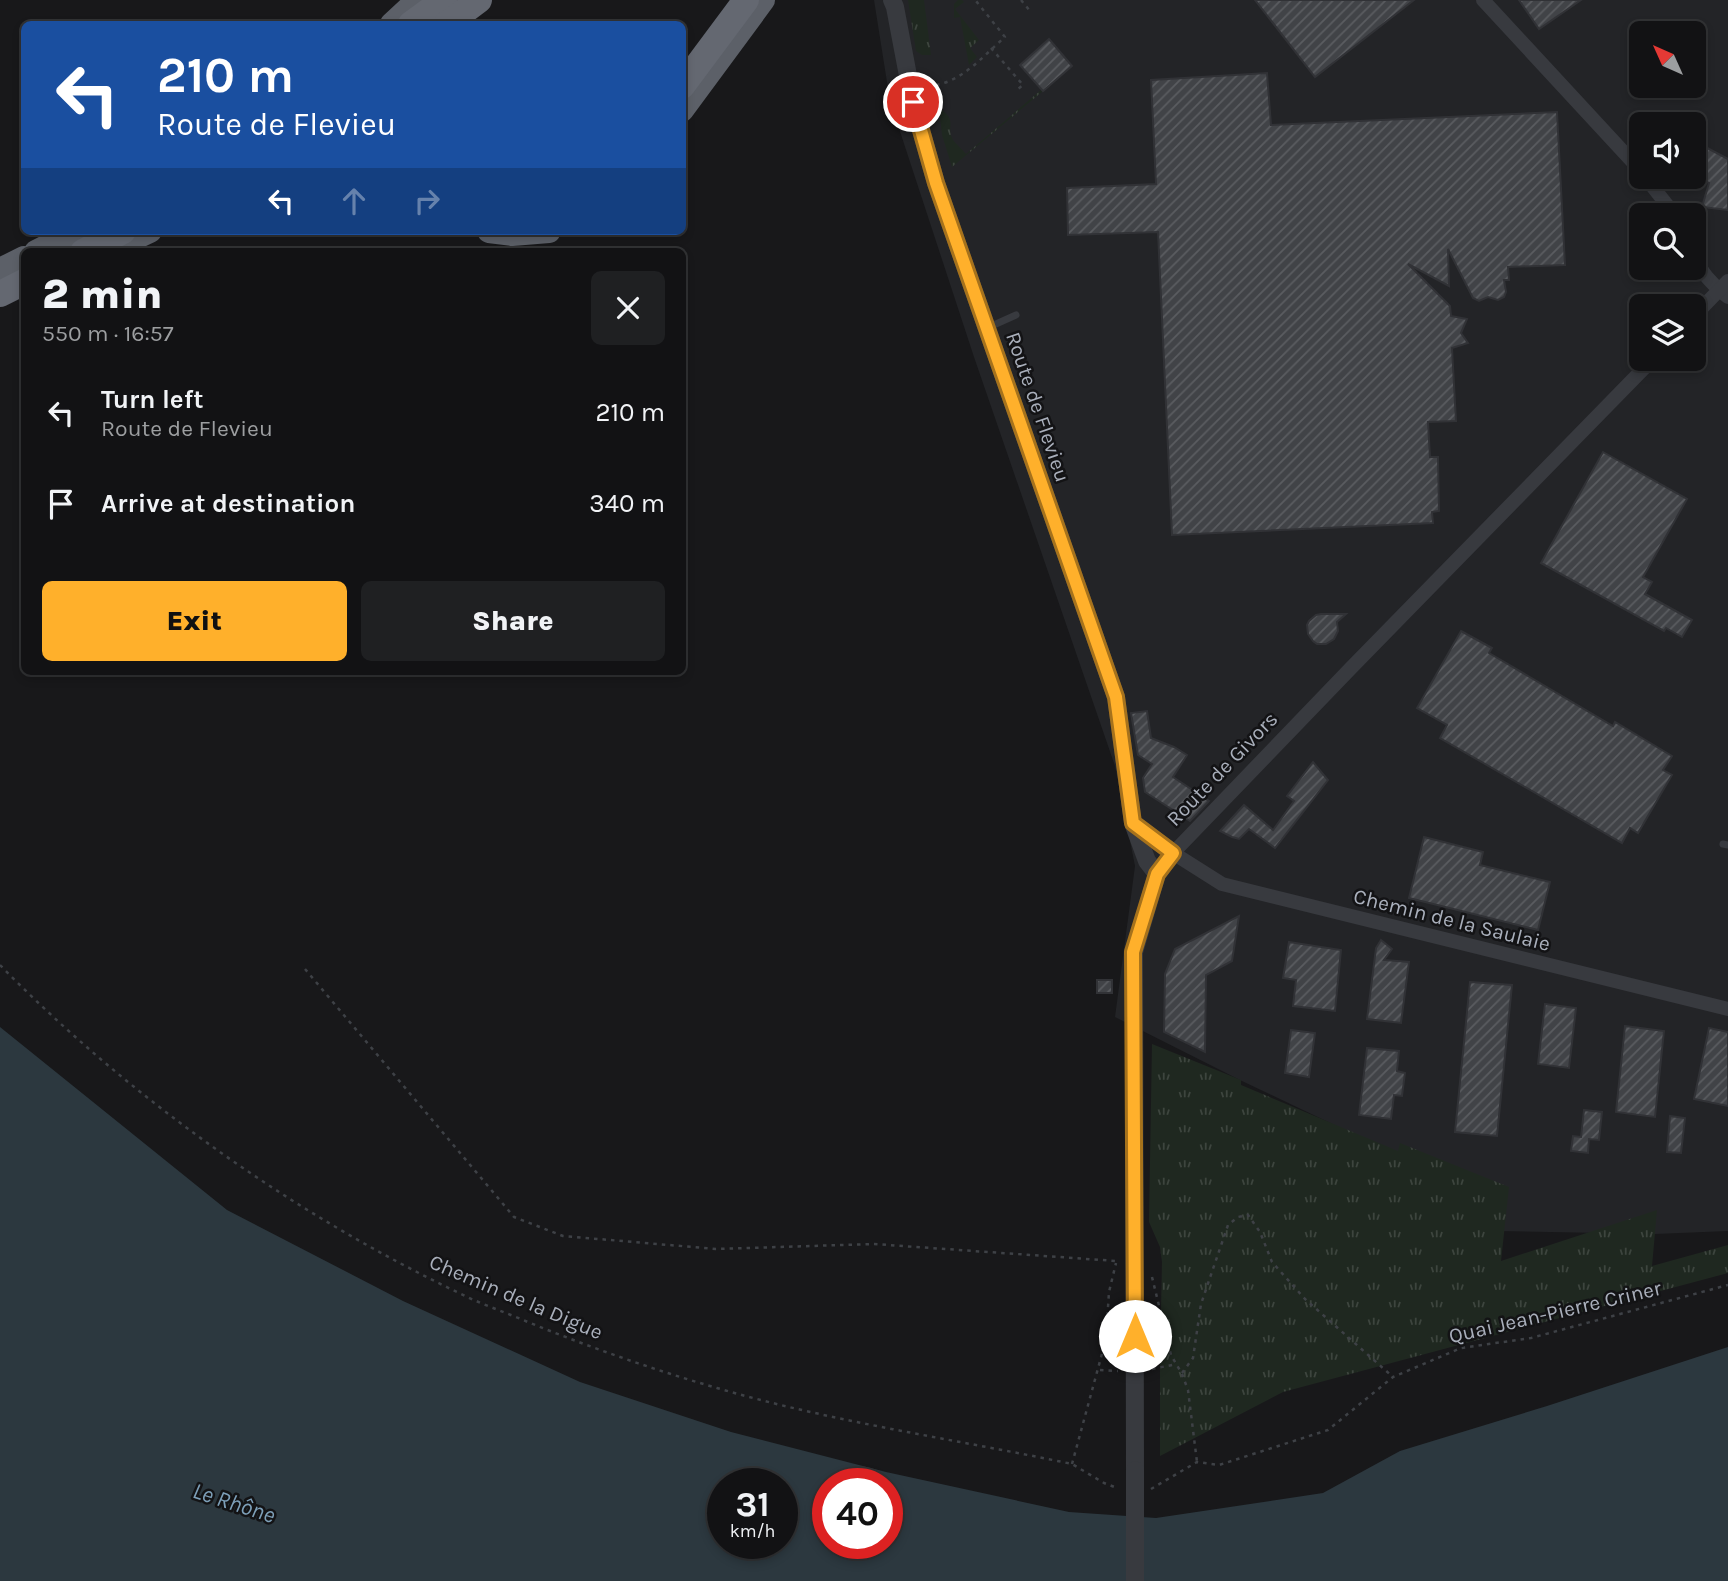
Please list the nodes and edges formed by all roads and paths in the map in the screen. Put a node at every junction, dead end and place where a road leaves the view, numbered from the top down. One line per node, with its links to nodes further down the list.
1 (418, 0): 12 (highway)
2 (444, 0): 13 (highway)
3 (479, 0): 14 (highway)
4 (498, 0): 15 (highway)
5 (746, 0): 19 (highway)
6 (763, 0): 22 (highway)
7 (978, 0): 16 (path)
8 (1021, 0): 11 (path)
9 (1483, 0): 23 (street)
10 (894, 2): 41 (street, Route de Flevieu)
11 (1030, 10)
12 (395, 21)
13 (415, 21)
14 (451, 21)
15 (476, 21)
16 (991, 48): 18 (path); 20 (path)
17 (1018, 70): 18 (path)
18 (1014, 74): 21 (path)
19 (686, 81)
20 (936, 85)
21 (1018, 89)
22 (686, 105)
23 (1629, 158)
24 (1654, 189): 25 (street)
25 (1666, 203)
26 (69, 235): 29 (highway)
27 (115, 235): 30 (highway)
28 (141, 235): 31 (highway)
29 (44, 248)
30 (91, 248)
31 (113, 248)
32 (21, 260): 33 (highway)
33 (0, 270)
34 (1706, 272): 37 (street)
35 (21, 284): 38 (highway)
36 (21, 289): 38 (highway)
37 (1725, 290): 39 (street)
38 (0, 296)
39 (1706, 306)
40 (1016, 316): 41 (lane)
41 (986, 328): 43 (street, Route de Flevieu)
42 (1641, 371): 44 (street, Route de Givors)
43 (1133, 823): 44 (street); 45 (street, Route de Flevieu)
44 (1173, 853): 45 (street, Route de Givors); 48 (street, Chemin de la Saulaie)
45 (1157, 874): 49 (street, Route de Givors)
46 (0, 965): 58 (path, Chemin de la Digue)
47 (305, 969): 50 (path)
48 (1728, 1010)
49 (1135, 1257): 50 (path); 52 (path); 60 (street, Route de Givors, bridge)
50 (1116, 1261): 54 (path)
51 (1728, 1285): 57 (path, Quai Jean-Pierre Criner)
52 (1177, 1364): 53 (path); 56 (path)
53 (1151, 1369)
54 (1098, 1370): 55 (path); 58 (path)
55 (1121, 1371)
56 (1182, 1374): 57 (path, Quai Jean-Pierre Criner); 57 (path)
57 (1392, 1377)
58 (1072, 1464): 59 (path, Chemin de la Digue)
59 (1104, 1483)
60 (1135, 1581)

